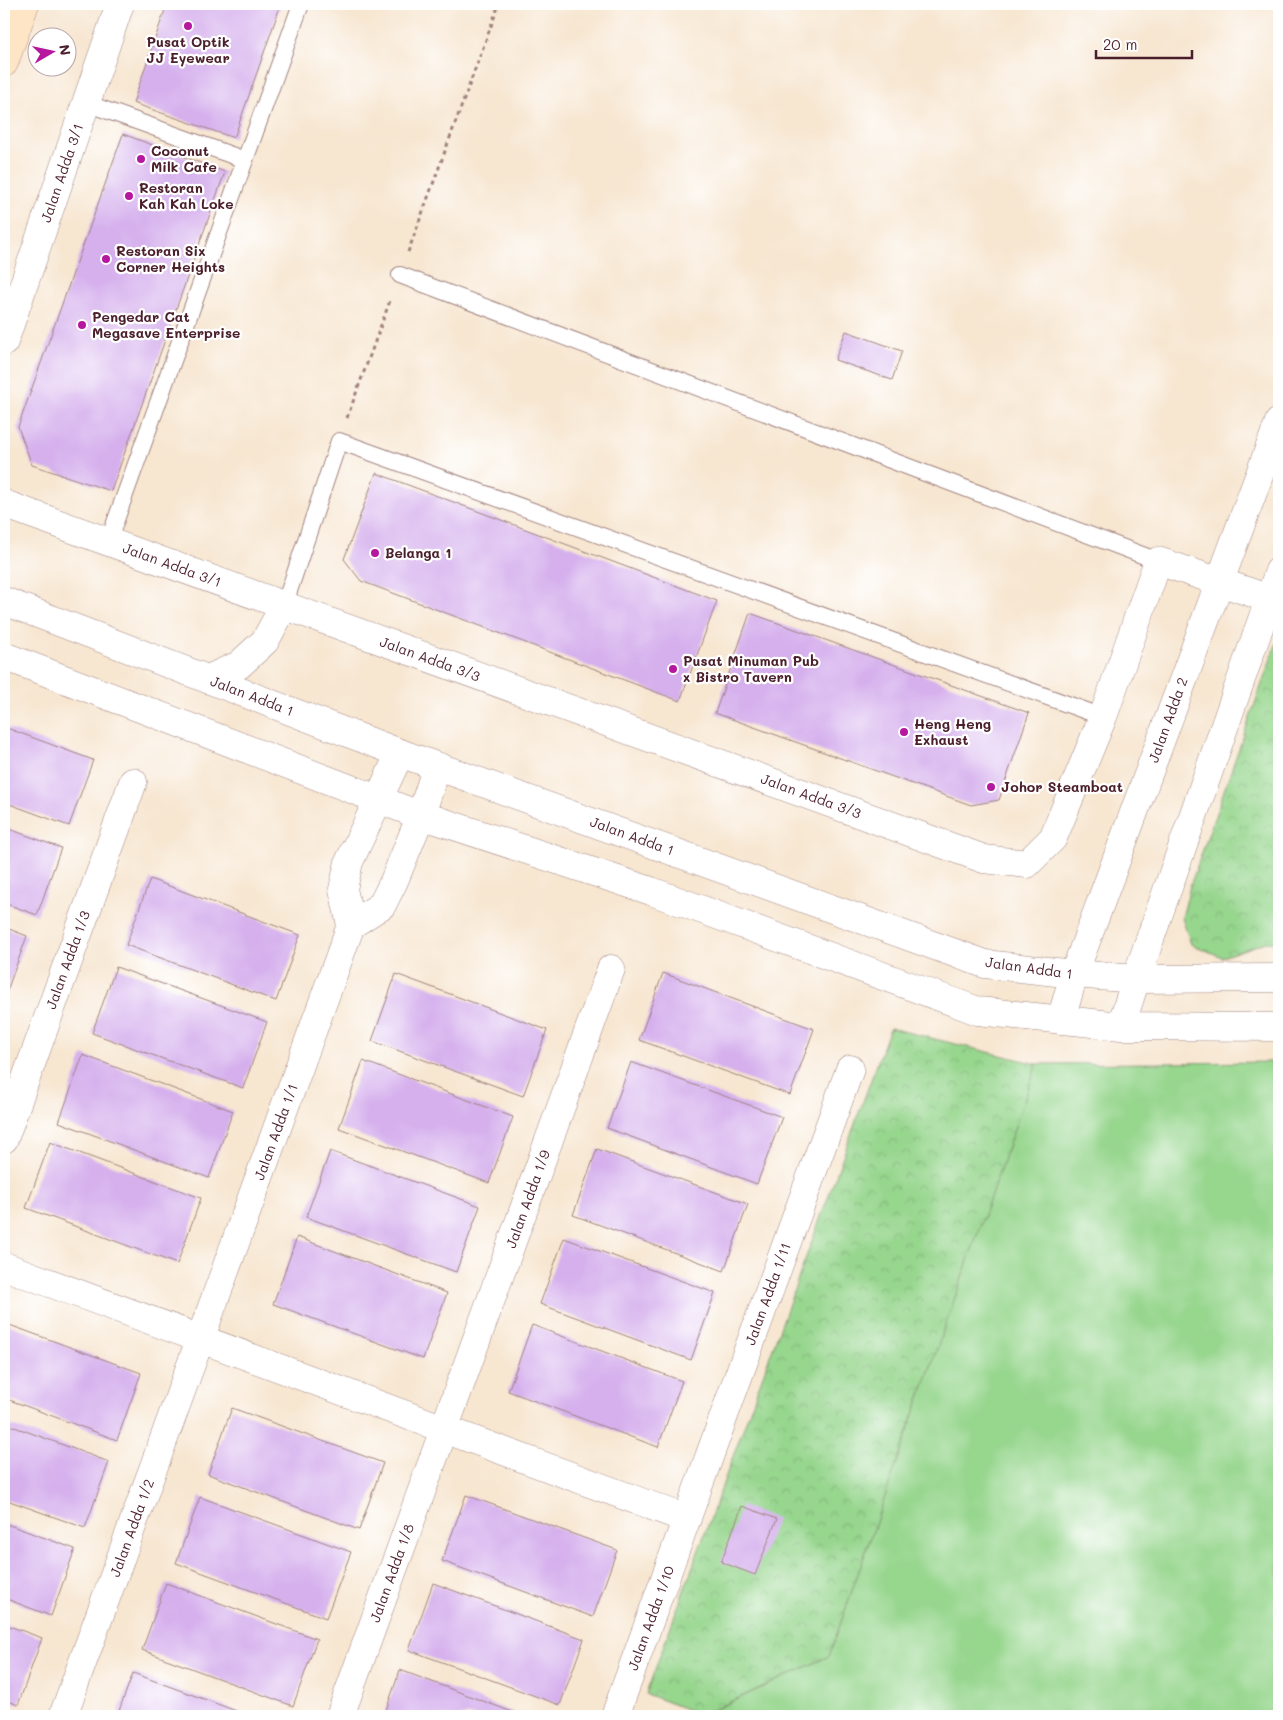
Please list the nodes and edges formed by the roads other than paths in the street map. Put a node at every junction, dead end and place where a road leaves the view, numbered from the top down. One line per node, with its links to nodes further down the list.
1 (25, 4): 4 (main road)
2 (120, 4): 5 (street, Jalan Adda 3/1)
3 (301, 4): 6 (lane)
4 (4, 63)
5 (86, 103): 6 (lane); 8 (street, Jalan Adda 3/1)
6 (245, 160): 11 (lane)
7 (400, 275): 12 (lane)
8 (4, 342)
9 (1279, 422): 14 (street, Jalan Adda 2)
10 (4, 504): 11 (street, Jalan Adda 3/1)
11 (108, 542): 17 (street, Jalan Adda 3/1)
12 (1158, 561): 14 (street); 20 (street, Jalan Adda 3/3)
13 (1279, 571): 15 (street)
14 (1219, 582): 15 (street); 28 (street, Jalan Adda 2)
15 (1270, 599): 30 (street)
16 (4, 602): 19 (street, Jalan Adda 1)
17 (284, 606): 19 (street); 20 (street, Jalan Adda 3/3); 20 (lane)
18 (4, 656): 24 (street)
19 (208, 679): 21 (street, Jalan Adda 1)
20 (1103, 717)
21 (400, 753): 22 (street, Jalan Adda 1); 24 (street)
22 (437, 766): 25 (street); 28 (street, Jalan Adda 1)
23 (133, 782): 35 (street, Jalan Adda 1/3)
24 (379, 800): 25 (street); 26 (street)
25 (421, 814): 26 (street); 31 (street)
26 (351, 925): 37 (street, Jalan Adda 1/1)
27 (611, 968): 38 (street, Jalan Adda 1/9)
28 (1074, 974): 30 (street, Jalan Adda 1); 31 (street, Jalan Adda 2)
29 (1279, 978): 30 (street, Jalan Adda 1)
30 (1136, 980): 32 (street)
31 (1061, 1020): 32 (street)
32 (1121, 1026): 33 (street)
33 (1279, 1027)
34 (850, 1069): 39 (street, Jalan Adda 1/11)
35 (4, 1139)
36 (4, 1266): 37 (street)
37 (200, 1339): 38 (street); 40 (street, Jalan Adda 1/2)
38 (444, 1429): 39 (street); 41 (street, Jalan Adda 1/8)
39 (687, 1519): 42 (street, Jalan Adda 1/10)
40 (63, 1716)
41 (340, 1716)
42 (615, 1716)

